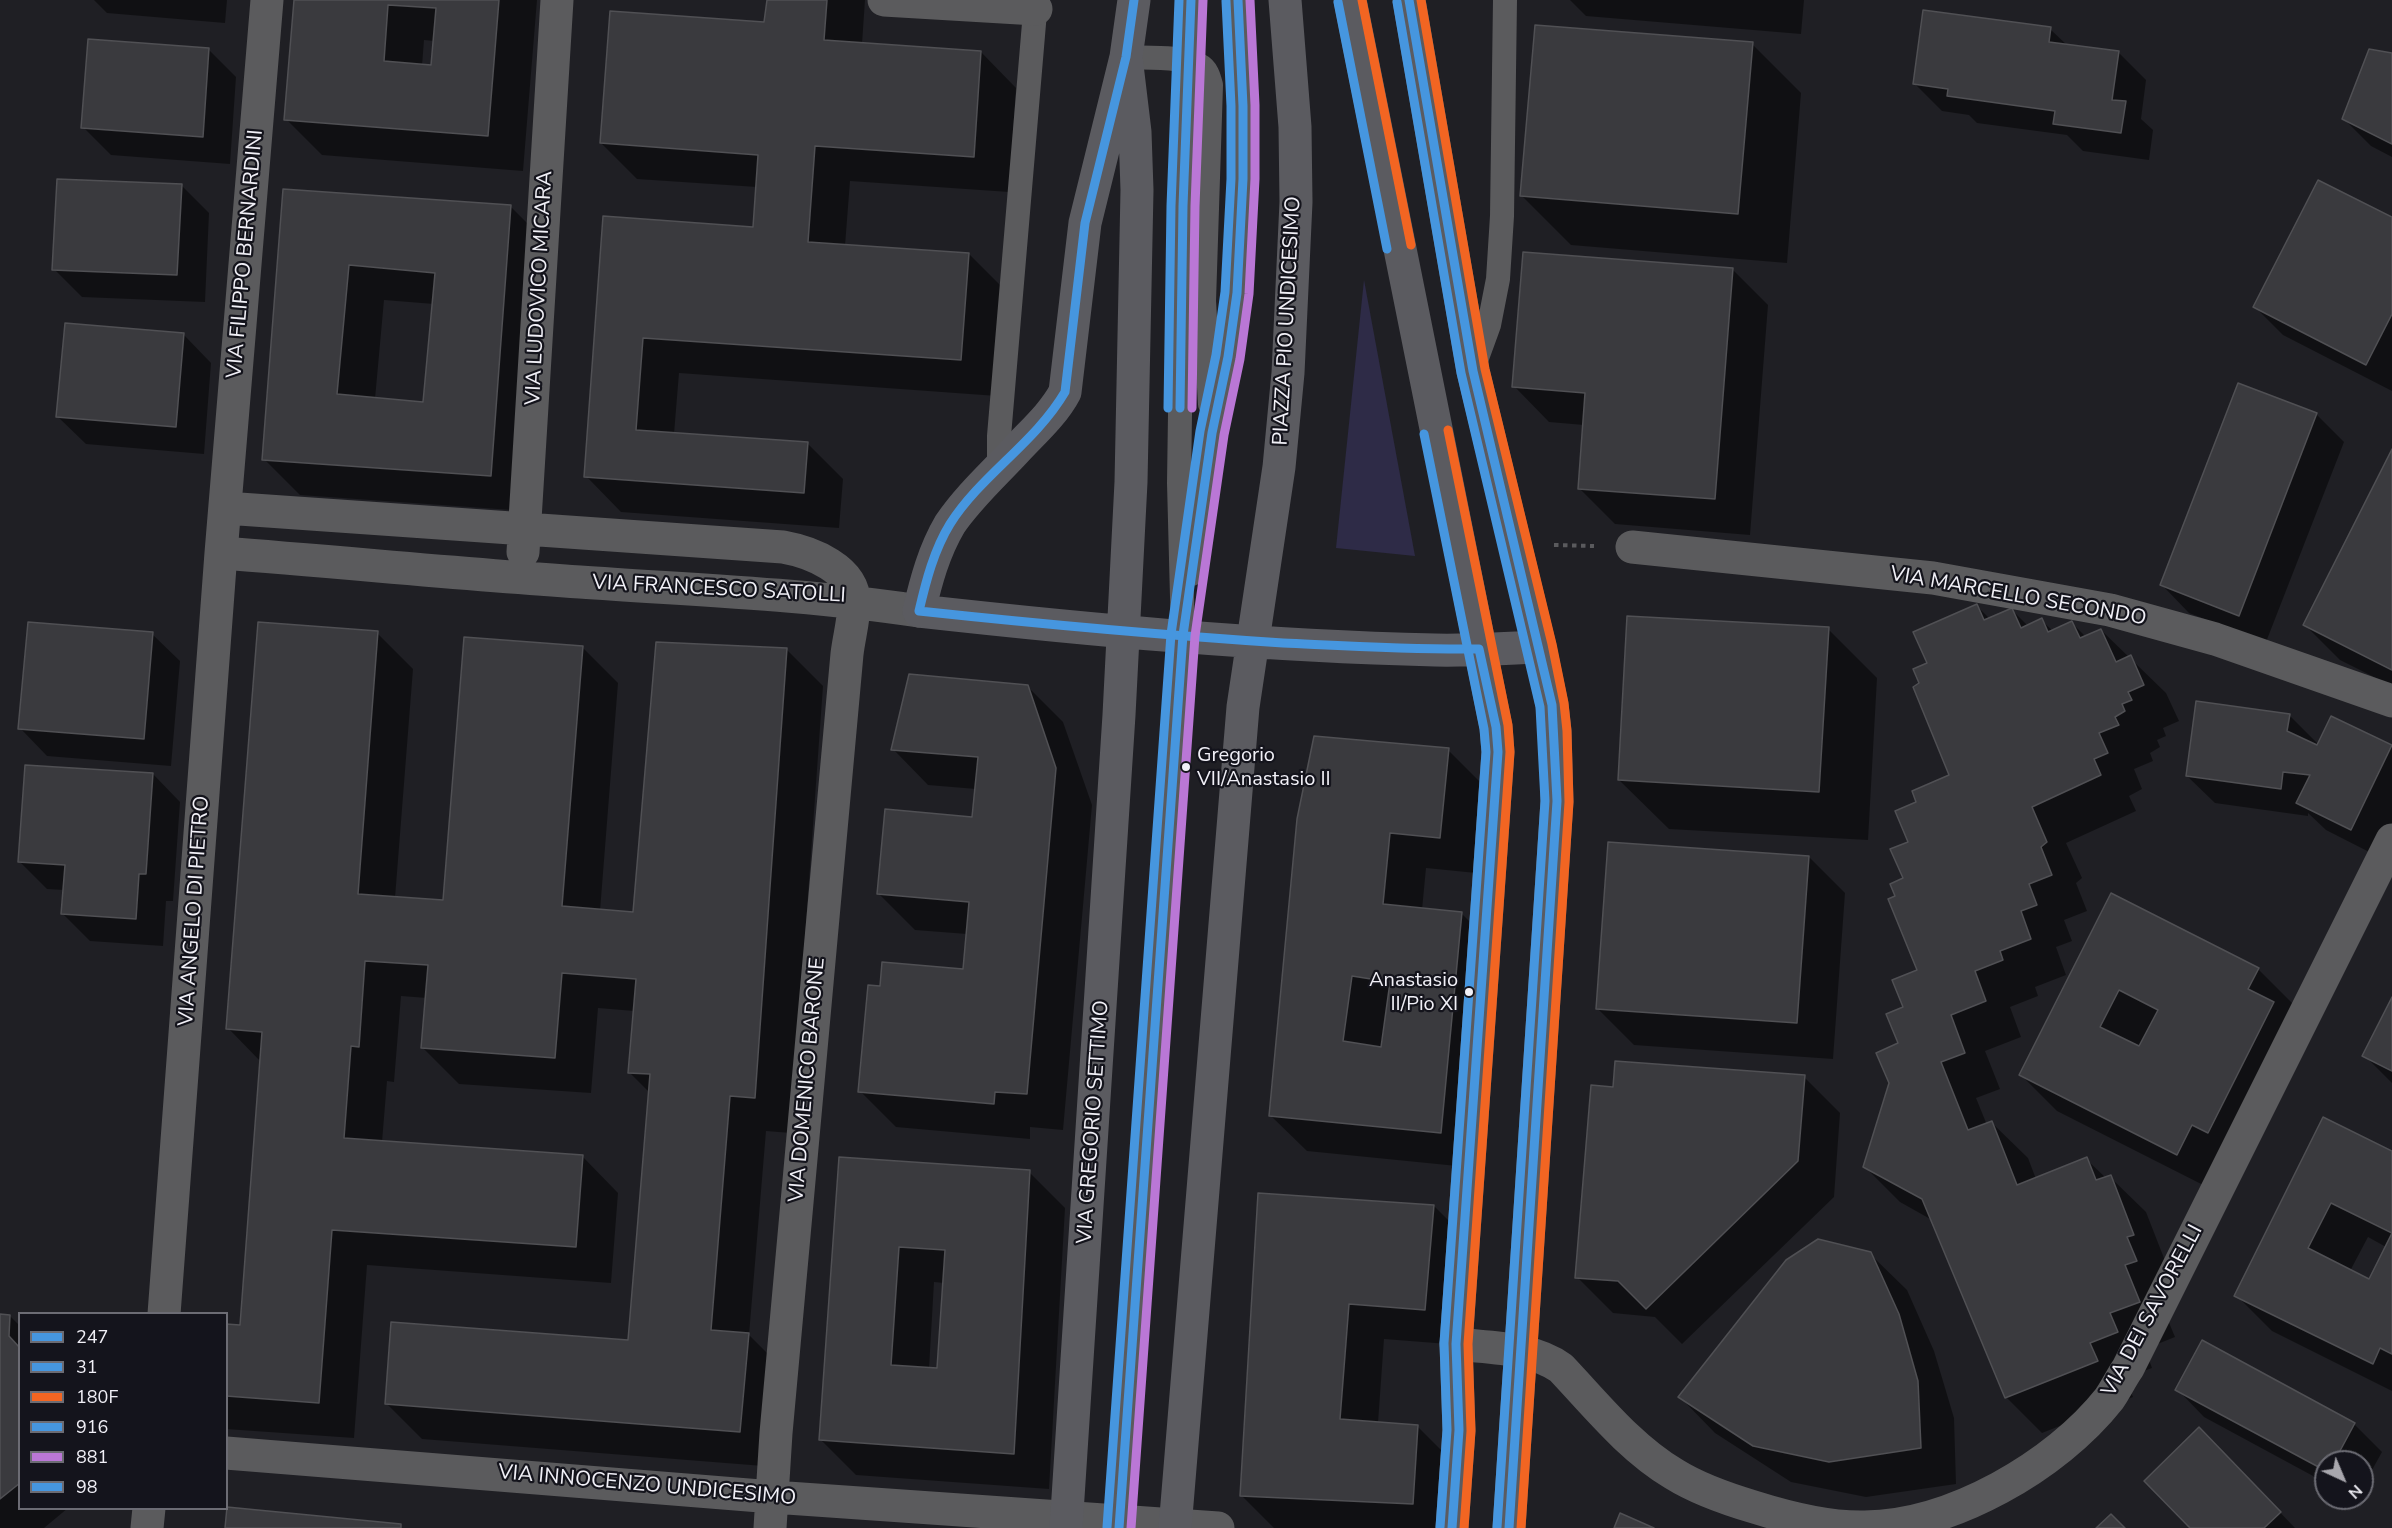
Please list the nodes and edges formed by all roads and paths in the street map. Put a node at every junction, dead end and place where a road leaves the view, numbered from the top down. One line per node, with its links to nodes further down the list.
1 (267, 0): 17 (street, VIA FILIPPO BERNARDINI)
2 (557, 0): 18 (street, VIA LUDOVICO MICARA)
3 (884, 0): 11 (street)
4 (1134, 0): 12 (main road)
5 (1191, 0): 13 (lane)
6 (1238, 0): 15 (lane)
7 (1285, 0): 28 (main road, PIAZZA PIO UNDICESIMO)
8 (1350, 0): 30 (main road)
9 (1409, 0): 14 (main road)
10 (1505, 0): 14 (lane)
11 (1036, 4): 16 (lane)
12 (1126, 57): 13 (lane); 16 (main road); 26 (main road)
13 (1187, 61): 15 (lane); 27 (lane)
14 (1473, 371): 19 (main road)
15 (1212, 433): 27 (lane)
16 (999, 468): 25 (main road)
17 (225, 508): 18 (street, VIA FRANCESCO SATOLLI); 22 (street, VIA ANGELO DI PIETRO)
18 (524, 530): 23 (street, VIA LUDOVICO MICARA); 24 (street, VIA FRANCESCO SATOLLI)
19 (1514, 543): 20 (path); 29 (main road)
20 (1599, 546)
21 (1632, 547): 31 (street, VIA MARCELLO SECONDO)
22 (221, 553): 23 (street, VIA FRANCESCO SATOLLI); 33 (street, VIA ANGELO DI PIETRO)
23 (522, 577): 24 (street, VIA FRANCESCO SATOLLI)
24 (854, 601): 25 (street); 38 (street, VIA DOMENICO BARONE)
25 (919, 611): 26 (main road)
26 (1124, 631): 27 (main road); 39 (main road, VIA GREGORIO SETTIMO)
27 (1183, 635): 28 (main road); 40 (lane)
28 (1252, 641): 30 (main road); 41 (main road, PIAZZA PIO UNDICESIMO)
29 (1540, 647): 30 (main road); 35 (main road)
30 (1479, 649): 34 (main road)
31 (2392, 702)
32 (2392, 840): 35 (street, VIA DEI SAVORELLI)
33 (164, 1312)
34 (1456, 1344): 35 (street, VIA DEI SAVORELLI); 44 (main road)
35 (1521, 1352): 45 (main road)
36 (228, 1453): 38 (street, VIA INNOCENZO UNDICESIMO)
37 (149, 1510): 42 (street)
38 (772, 1512): 39 (street, VIA INNOCENZO UNDICESIMO)
39 (1067, 1522): 40 (street, VIA INNOCENZO UNDICESIMO)
40 (1120, 1525): 41 (street, VIA INNOCENZO UNDICESIMO)
41 (1175, 1527): 43 (street, VIA INNOCENZO UNDICESIMO)
42 (147, 1528)
43 (1218, 1528)
44 (1452, 1528)
45 (1509, 1528)

